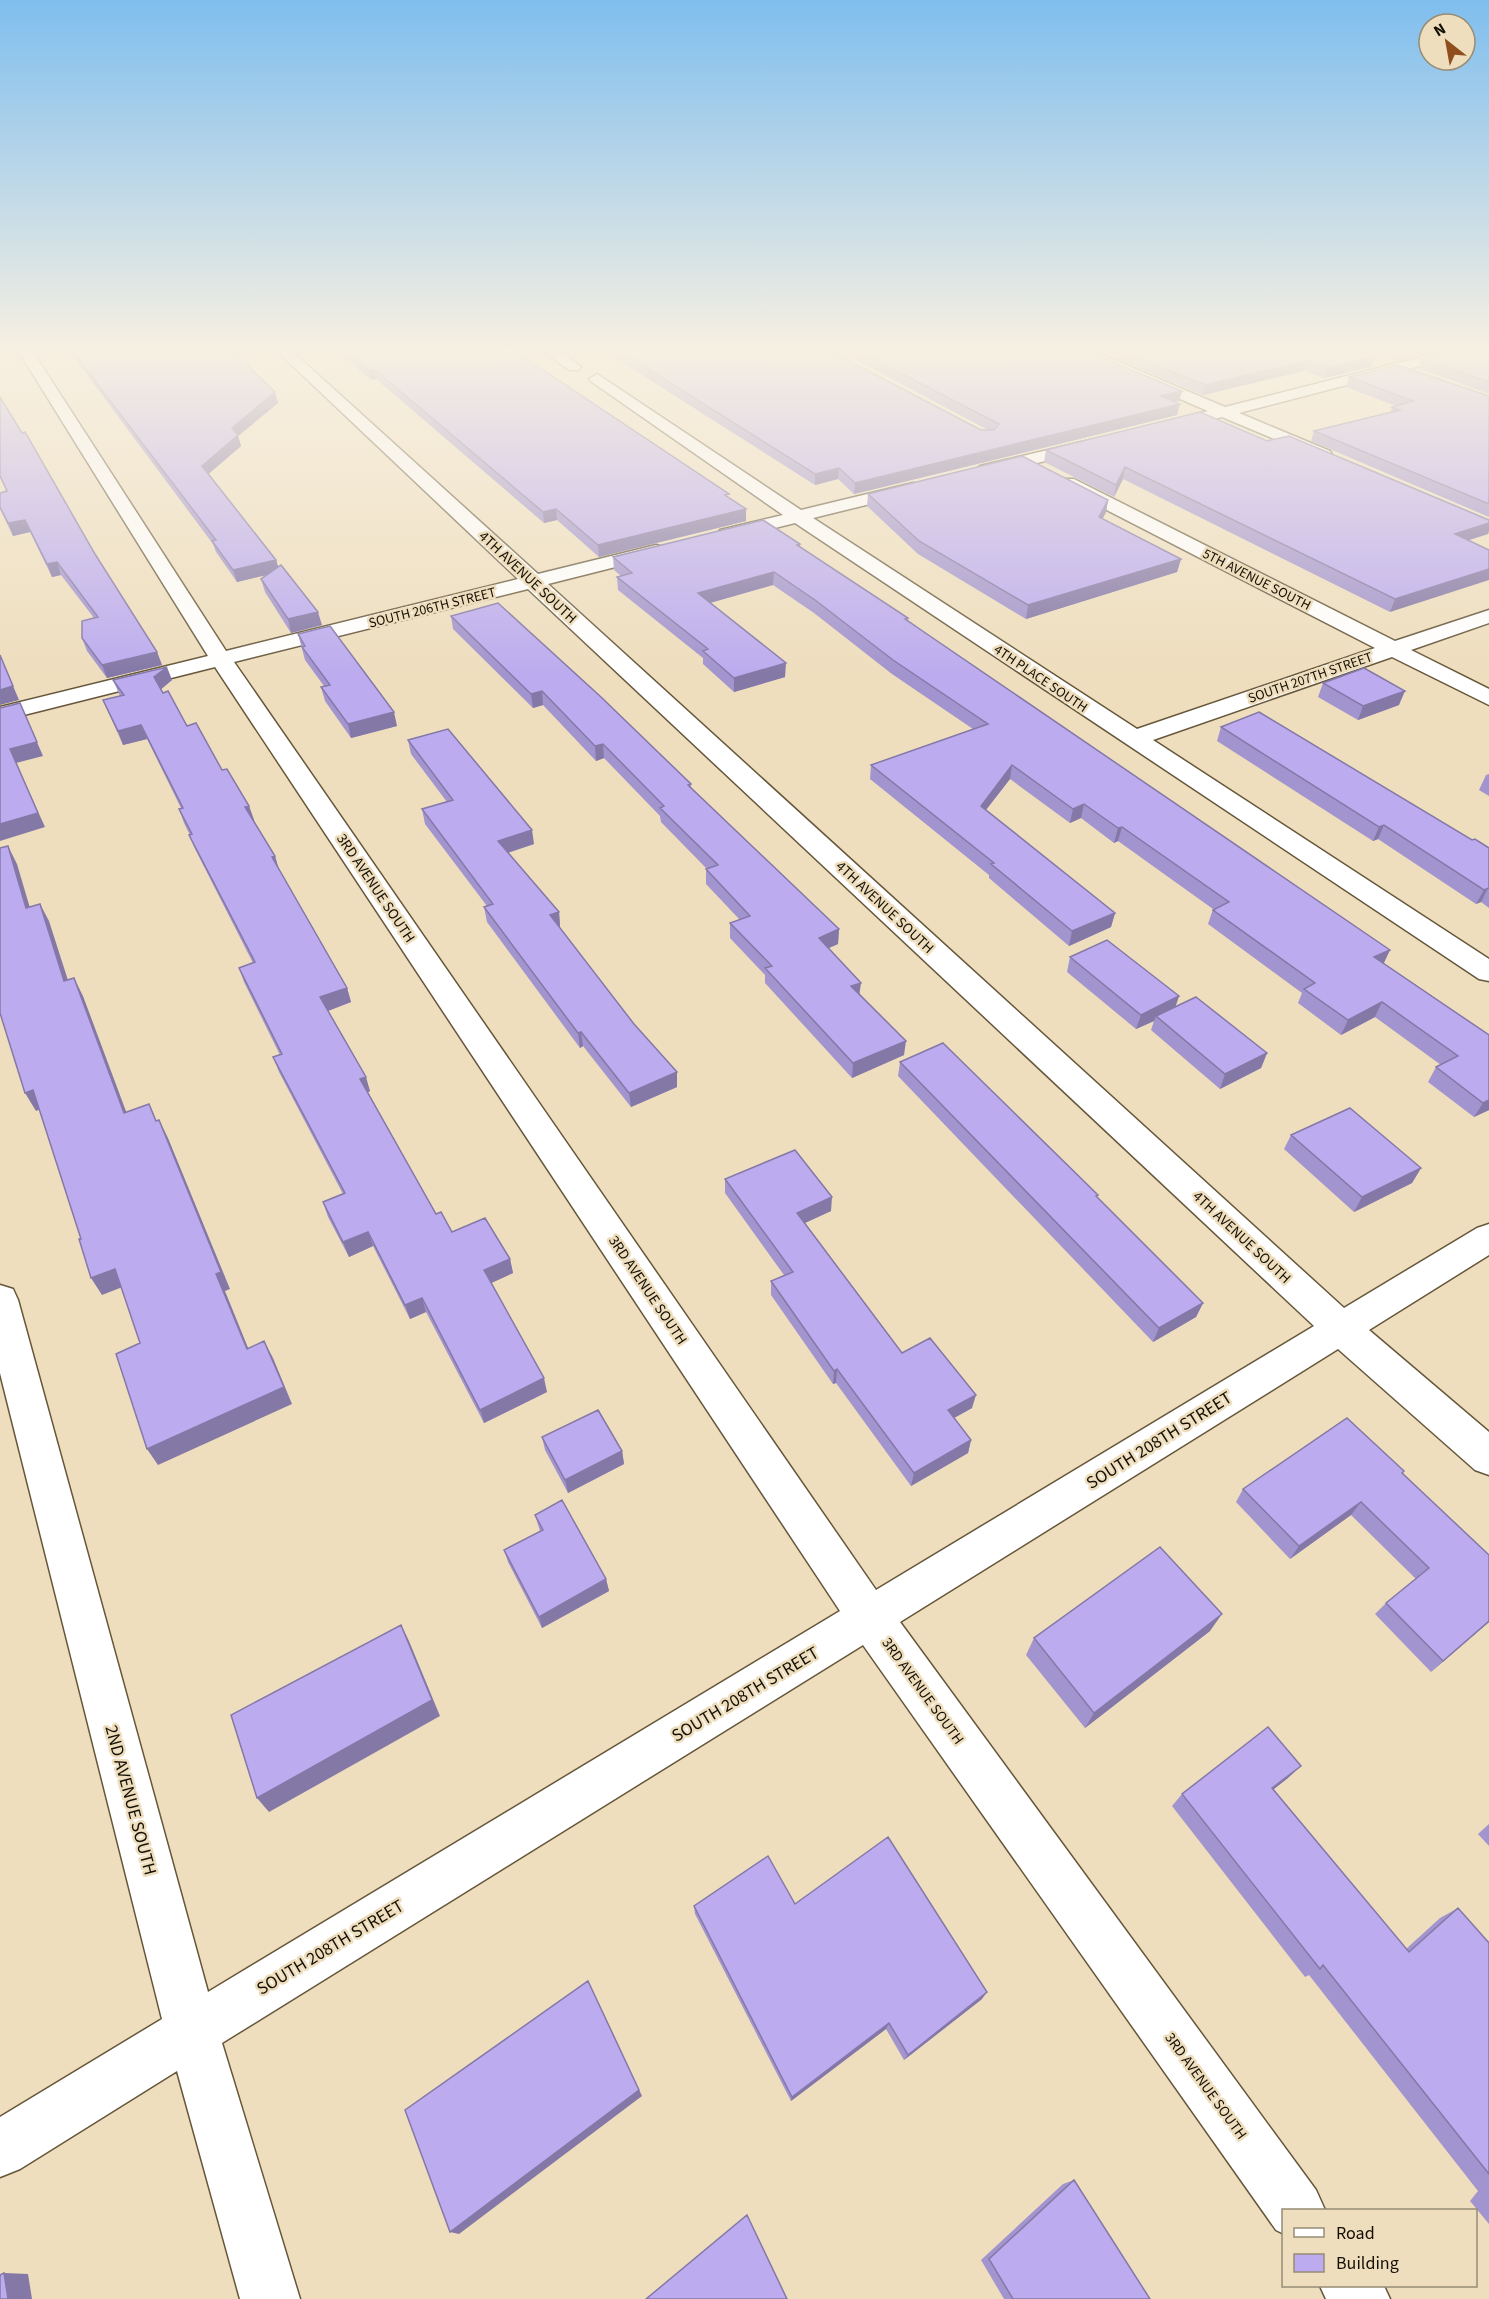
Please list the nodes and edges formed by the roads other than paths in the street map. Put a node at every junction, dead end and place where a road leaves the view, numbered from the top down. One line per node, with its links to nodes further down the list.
1 (94, 459): 16 (street, 3RD AVENUE SOUTH)
2 (401, 459): 13 (street, 4TH AVENUE SOUTH)
3 (714, 459): 10 (street, 4TH PLACE SOUTH)
4 (1031, 459): 6 (street)
5 (1335, 459): 7 (street)
6 (1024, 461): 8 (street); 15 (street, 5TH AVENUE SOUTH)
7 (1341, 462)
8 (967, 475)
9 (933, 483): 10 (street)
10 (797, 516): 11 (street); 19 (street, 4TH PLACE SOUTH)
11 (705, 539)
12 (671, 548): 13 (street, SOUTH 206TH STREET)
13 (533, 582): 16 (street, SOUTH 206TH STREET); 23 (street, 4TH AVENUE SOUTH)
14 (1489, 616): 15 (street, SOUTH 207TH STREET)
15 (1392, 648): 17 (street, 5TH AVENUE SOUTH); 19 (street, SOUTH 207TH STREET)
16 (221, 660): 18 (street, SOUTH 206TH STREET); 25 (street, 3RD AVENUE SOUTH)
17 (1489, 698)
18 (0, 714)
19 (1132, 739): 20 (street, 4TH PLACE SOUTH)
20 (1489, 972)
21 (1489, 1238): 23 (street, SOUTH 208TH STREET)
22 (0, 1300): 26 (street, 2ND AVENUE SOUTH)
23 (1340, 1328): 24 (street, 4TH AVENUE SOUTH); 25 (street, SOUTH 208TH STREET)
24 (1489, 1457)
25 (870, 1618): 26 (street, SOUTH 208TH STREET); 28 (street, 3RD AVENUE SOUTH)
26 (192, 2031): 27 (street, SOUTH 208TH STREET); 30 (street, 2ND AVENUE SOUTH)
27 (0, 2149)
28 (1295, 2209)
29 (1351, 2287): 31 (street)
30 (270, 2299)
31 (1360, 2299)

